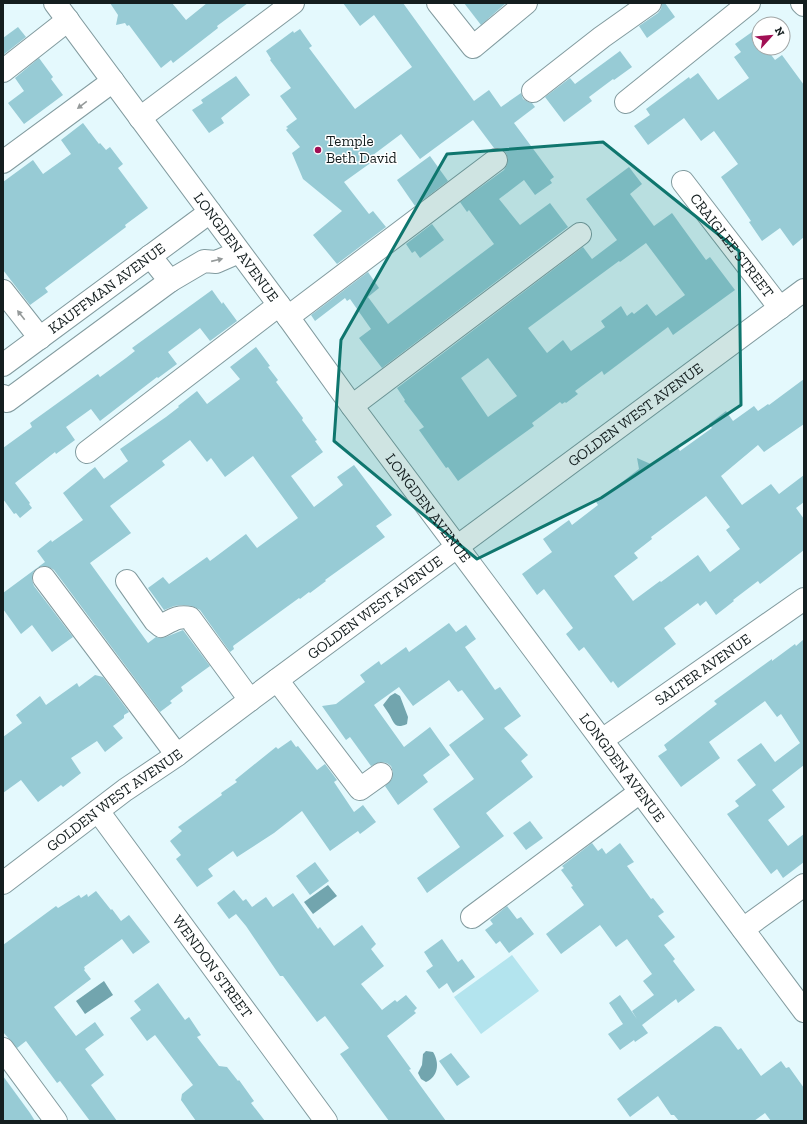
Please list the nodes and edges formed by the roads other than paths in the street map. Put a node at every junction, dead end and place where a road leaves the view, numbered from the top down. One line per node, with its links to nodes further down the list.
1 (293, 3): 13 (street)
2 (438, 3): 3 (street)
3 (526, 3)
4 (650, 3): 11 (street)
5 (749, 3): 12 (street)
6 (802, 3): 7 (street)
7 (804, 6)
8 (62, 11): 9 (street); 10 (street, LONGDEN AVENUE)
9 (3, 71)
10 (113, 81): 13 (street, LONGDEN AVENUE); 15 (street, one-way to 15)
11 (533, 91)
12 (626, 102)
13 (140, 118): 17 (street, LONGDEN AVENUE)
14 (496, 160): 25 (street)
15 (3, 162)
16 (683, 182): 24 (street, CRAIGLEE STREET)
17 (210, 212): 19 (street, LONGDEN AVENUE); 20 (street, KAUFFMAN AVENUE)
18 (580, 234): 29 (street)
19 (239, 252): 21 (street, one-way to 19); 25 (street, LONGDEN AVENUE)
20 (150, 256): 21 (street); 26 (street, KAUFFMAN AVENUE)
21 (170, 281): 28 (street)
22 (804, 290): 24 (street, GOLDEN WEST AVENUE)
23 (3, 291): 26 (street, one-way to 23)
24 (780, 308): 31 (street, GOLDEN WEST AVENUE)
25 (284, 311): 29 (street, LONGDEN AVENUE); 30 (street)
26 (40, 338): 27 (street, KAUFFMAN AVENUE)
27 (3, 365)
28 (3, 396)
29 (352, 406): 31 (street, LONGDEN AVENUE)
30 (87, 452)
31 (457, 547): 35 (street, GOLDEN WEST AVENUE); 37 (street, LONGDEN AVENUE)
32 (44, 578): 38 (street)
33 (127, 581): 36 (street)
34 (804, 599): 37 (street, SALTER AVENUE)
35 (277, 680): 36 (street, GOLDEN WEST AVENUE); 39 (street)
36 (250, 700): 38 (street, GOLDEN WEST AVENUE)
37 (602, 740): 40 (street, LONGDEN AVENUE)
38 (177, 756): 41 (street, GOLDEN WEST AVENUE)
39 (381, 774)
40 (640, 792): 44 (street); 45 (street, LONGDEN AVENUE)
41 (98, 811): 42 (street, GOLDEN WEST AVENUE); 49 (street, WENDON STREET)
42 (3, 882)
43 (804, 885): 45 (street)
44 (472, 917)
45 (742, 929): 46 (street, LONGDEN AVENUE)
46 (804, 1011)
47 (3, 1049): 48 (street)
48 (56, 1121)
49 (326, 1121)

